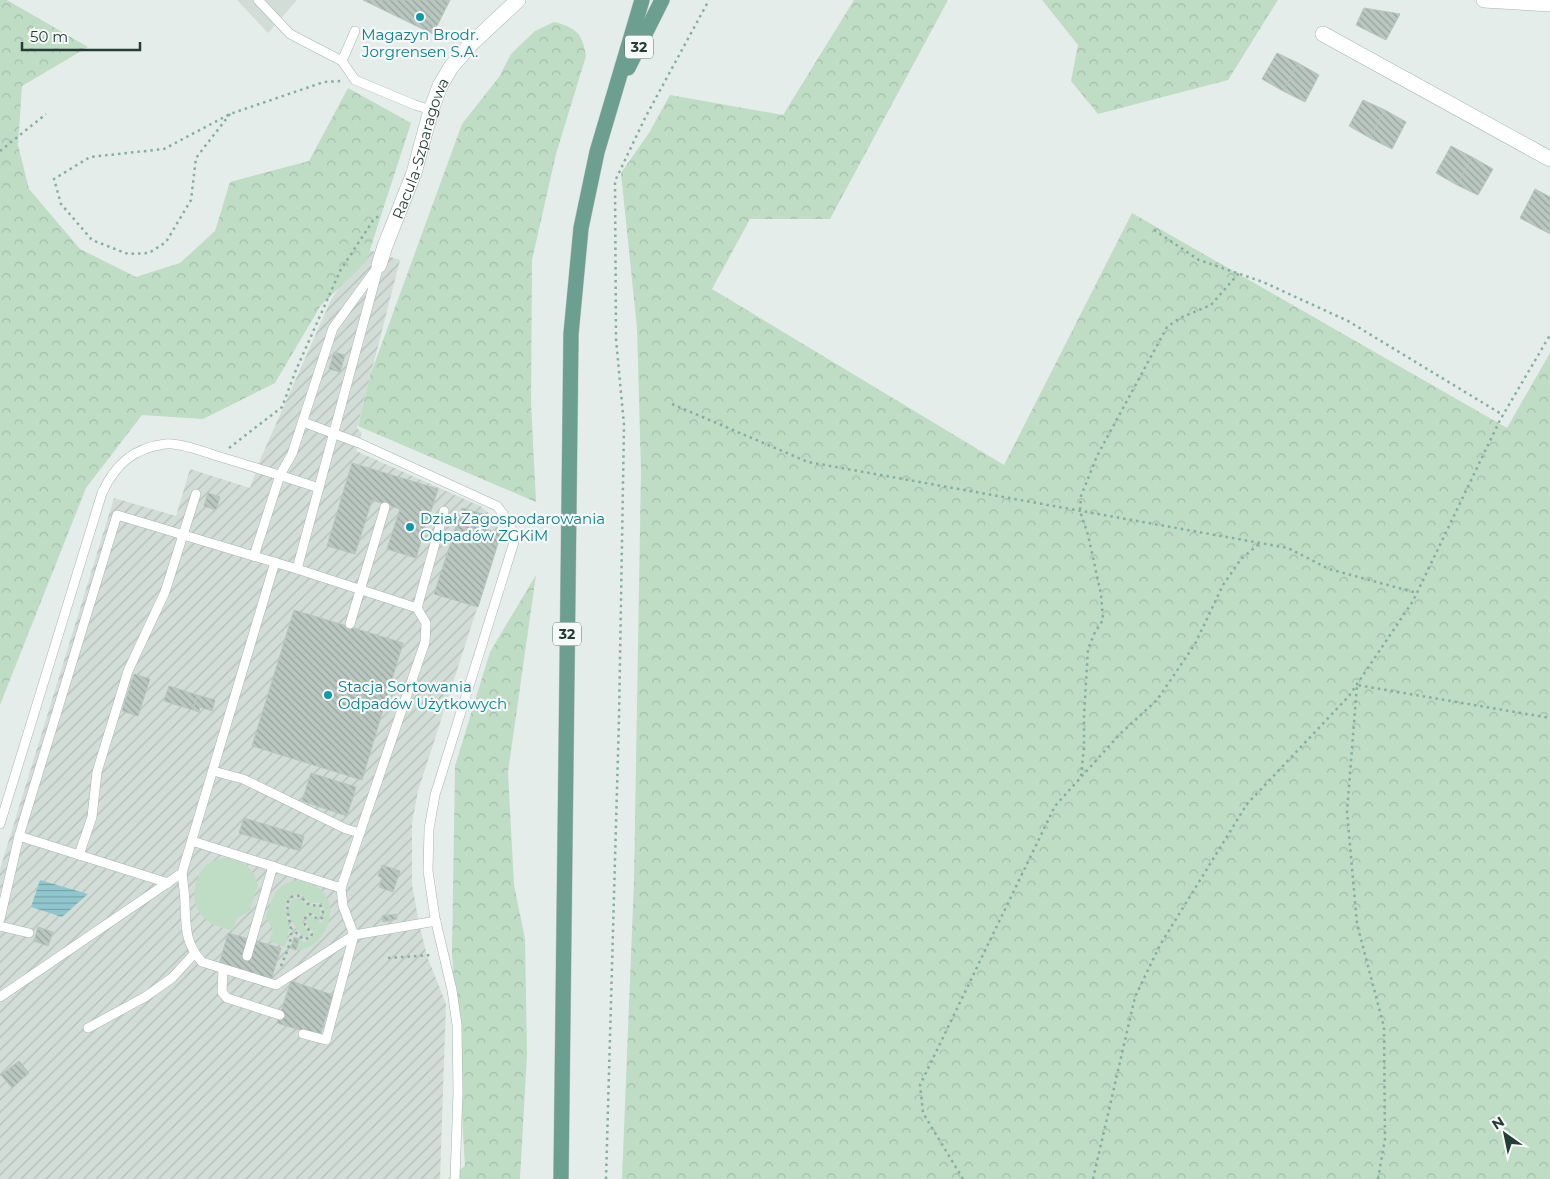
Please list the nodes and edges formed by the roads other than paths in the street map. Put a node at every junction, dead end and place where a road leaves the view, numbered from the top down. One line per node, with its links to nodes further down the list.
1 (258, 0): 9 (lane)
2 (518, 0): 11 (street, Racula-Szparagowa)
3 (642, 0): 10 (main road, 32)
4 (662, 0): 10 (main road, 32)
5 (1484, 0): 6 (street)
6 (1550, 4)
7 (355, 31): 9 (lane)
8 (1322, 34): 12 (street)
9 (342, 61): 11 (lane)
10 (614, 93): 51 (main road, 32)
11 (431, 110): 13 (street, Racula-Szparagowa)
12 (1550, 159)
13 (379, 265): 14 (lane); 15 (lane)
14 (302, 422): 15 (lane); 16 (lane)
15 (334, 433): 17 (lane); 39 (lane)
16 (280, 475): 17 (lane); 22 (lane); 29 (lane)
17 (320, 488): 24 (lane)
18 (196, 494): 21 (lane)
19 (385, 507): 25 (lane)
20 (444, 511): 26 (lane)
21 (183, 534): 22 (lane); 31 (lane); 33 (lane)
22 (254, 556): 23 (lane)
23 (276, 562): 24 (lane); 28 (lane)
24 (297, 569): 25 (lane)
25 (360, 589): 26 (lane); 27 (lane)
26 (418, 608): 30 (lane)
27 (350, 624)
28 (213, 771): 30 (lane); 32 (lane)
29 (0, 824)
30 (360, 833): 37 (lane)
31 (19, 836): 33 (lane); 38 (lane)
32 (192, 841): 34 (lane); 35 (lane)
33 (79, 855): 36 (lane)
34 (273, 866): 37 (lane); 44 (lane)
35 (182, 873): 36 (lane); 43 (lane)
36 (168, 883): 46 (lane)
37 (341, 888): 42 (lane)
38 (0, 919)
39 (436, 921): 42 (lane); 50 (lane)
40 (0, 926): 41 (lane)
41 (29, 933)
42 (354, 935): 45 (lane); 49 (lane)
43 (194, 954): 45 (lane); 48 (lane)
44 (247, 956)
45 (223, 969): 47 (lane)
46 (0, 997)
47 (280, 1014)
48 (88, 1028)
49 (303, 1034)
50 (456, 1179)
51 (561, 1179)

